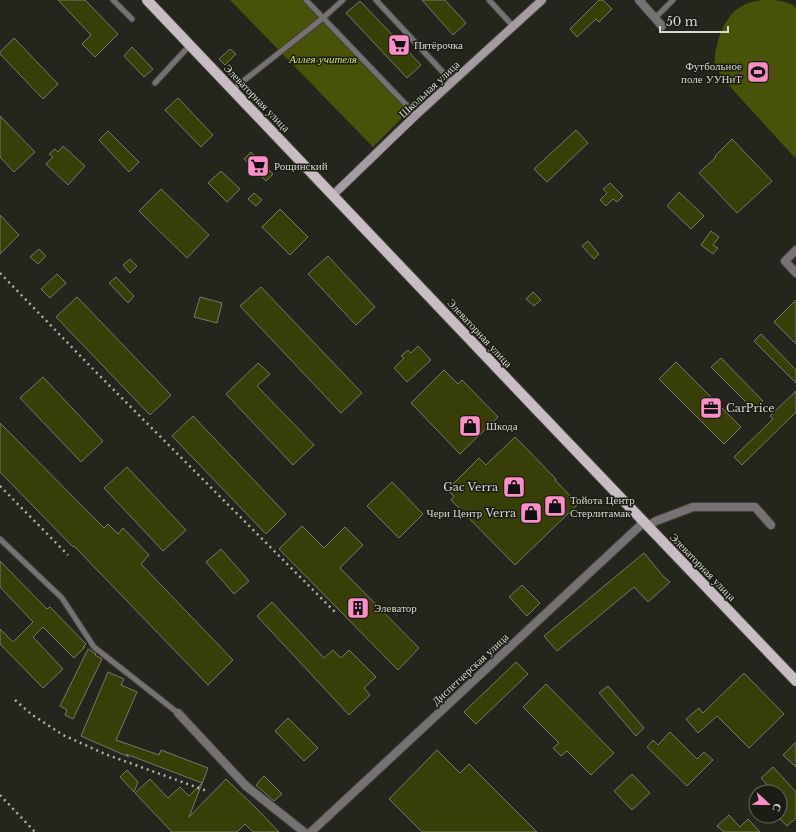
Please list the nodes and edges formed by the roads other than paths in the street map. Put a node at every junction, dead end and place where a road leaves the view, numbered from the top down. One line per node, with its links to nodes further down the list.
1 (113, 0): 12 (lane)
2 (147, 0): 15 (main road, Элеваторная улица)
3 (306, 0): 10 (lane)
4 (342, 0): 10 (lane)
5 (376, 0): 16 (lane)
6 (490, 0): 13 (lane)
7 (542, 0): 13 (street, Школьная улица)
8 (638, 0): 11 (street)
9 (673, 0): 11 (lane)
10 (323, 18): 18 (lane); 19 (lane)
11 (655, 18): 14 (street)
12 (132, 19)
13 (513, 26): 16 (street, Школьная улица)
14 (662, 26)
15 (190, 46): 17 (lane); 18 (main road, Элеваторная улица)
16 (452, 82): 19 (street, Школьная улица)
17 (155, 83)
18 (232, 90): 20 (main road, Элеваторная улица)
19 (416, 115): 20 (street, Школьная улица)
20 (332, 195): 23 (main road, Элеваторная улица)
21 (796, 250): 22 (street)
22 (796, 273)
23 (646, 524): 24 (street, Диспетчерская улица); 26 (main road, Элеваторная улица); 29 (street, Диспетчерская улица)
24 (771, 525)
25 (0, 539): 27 (lane)
26 (796, 681)
27 (178, 713): 28 (street)
28 (304, 832)
29 (311, 832)

